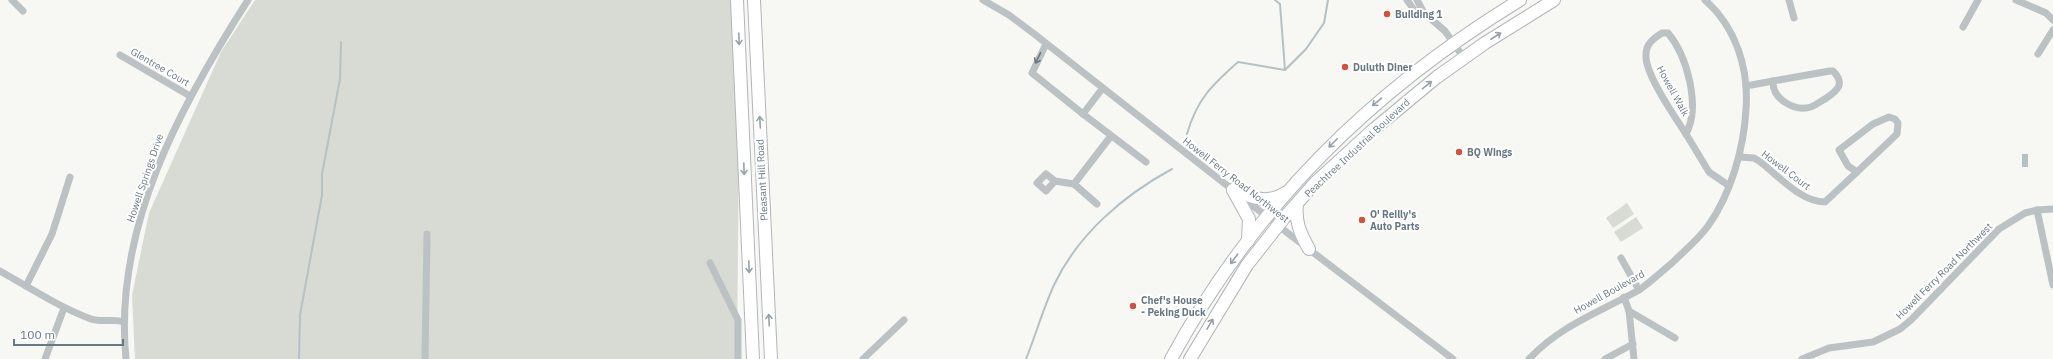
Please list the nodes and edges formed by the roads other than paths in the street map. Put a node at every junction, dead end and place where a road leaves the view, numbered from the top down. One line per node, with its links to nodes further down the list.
1 (12, 0): 14 (street)
2 (248, 0): 28 (street, Howell Springs Drive)
3 (737, 0): 67 (highway, Pleasant Hill Road, one-way to 67)
4 (754, 0): 68 (highway, Pleasant Hill Road, one-way to 4)
5 (983, 0): 21 (street, Howell Ferry Road Northwest)
6 (1407, 0): 15 (street)
7 (1417, 0): 15 (street)
8 (1520, 0): 20 (highway, Peachtree Industrial Boulevard)
9 (1554, 0): 24 (highway, Peachtree Industrial Boulevard, one-way to 9)
10 (1705, 0): 26 (street, Howell Boulevard)
11 (1789, 0): 16 (street)
12 (1978, 0): 18 (street)
13 (2016, 0): 17 (street)
14 (23, 11)
15 (1424, 13): 20 (street)
16 (1794, 18)
17 (2053, 20)
18 (1963, 27)
19 (2053, 30): 22 (street)
20 (1454, 43): 24 (street); 40 (highway, Peachtree Industrial Boulevard, one-way to 40)
21 (1046, 44): 27 (street, Howell Ferry Road Northwest); 29 (street, one-way to 29)
22 (2038, 54)
23 (120, 55): 28 (street, Glentree Court)
24 (1464, 58): 42 (highway, Peachtree Industrial Boulevard, one-way to 24)
25 (1773, 81): 25 (street); 26 (street)
26 (1746, 86): 32 (street, Howell Boulevard)
27 (1102, 89): 29 (street); 39 (street, Howell Ferry Road Northwest)
28 (190, 96): 60 (street, Howell Springs Drive)
29 (1083, 114): 31 (street)
30 (1686, 134): 30 (street, Howell Walk); 38 (street, Howell Walk)
31 (1111, 136): 33 (street); 37 (street)
32 (1739, 157): 34 (street, Howell Court); 38 (street, Howell Boulevard)
33 (1146, 162)
34 (1857, 172): 34 (street, Howell Court)
35 (70, 176): 54 (street)
36 (1055, 181): 37 (street)
37 (1074, 184): 41 (street)
38 (1728, 185): 55 (street, Howell Boulevard)
39 (1233, 190): 40 (highway); 45 (street, Howell Ferry Road Northwest); 48 (highway)
40 (1290, 190): 45 (highway, Peachtree Industrial Boulevard)
41 (1097, 204)
42 (1297, 204): 46 (highway, Peachtree Industrial Boulevard); 49 (highway)
43 (2053, 209): 44 (street, Howell Ferry Road Northwest)
44 (2037, 210): 53 (street); 76 (street, Howell Ferry Road Northwest)
45 (1267, 218): 46 (street, Howell Ferry Road Northwest); 48 (highway, Peachtree Industrial Boulevard)
46 (1278, 226): 49 (street, Howell Ferry Road Northwest); 71 (highway, Peachtree Industrial Boulevard, one-way to 46)
47 (427, 234): 65 (street)
48 (1248, 241): 70 (highway, Peachtree Industrial Boulevard, one-way to 70)
49 (1309, 249): 72 (street, Howell Ferry Road Northwest)
50 (1621, 258): 55 (street)
51 (710, 263): 66 (street)
52 (0, 271): 54 (street)
53 (2053, 285)
54 (26, 286): 57 (street)
55 (1638, 290): 56 (street, Howell Boulevard)
56 (1624, 297): 58 (street); 73 (street, Howell Boulevard)
57 (64, 308): 60 (street); 63 (street)
58 (1629, 311): 61 (street); 62 (street)
59 (904, 320): 69 (street)
60 (124, 322): 64 (street, Howell Springs Drive)
61 (1674, 338)
62 (1633, 344): 74 (street); 75 (street)
63 (45, 359)
64 (126, 359)
65 (425, 359)
66 (738, 359)
67 (753, 359)
68 (771, 359)
69 (863, 359)
70 (1171, 359)
71 (1190, 359)
72 (1453, 359)
73 (1529, 359)
74 (1605, 359)
75 (1634, 359)
76 (1802, 359)

